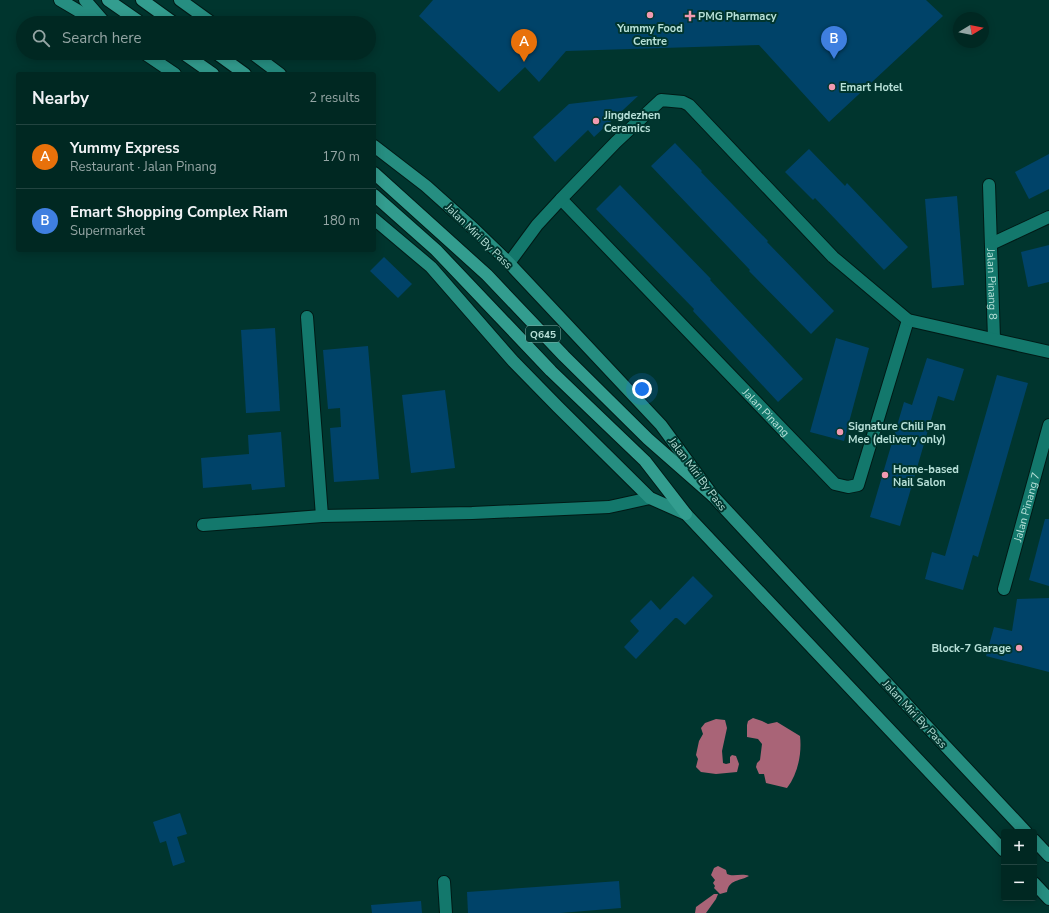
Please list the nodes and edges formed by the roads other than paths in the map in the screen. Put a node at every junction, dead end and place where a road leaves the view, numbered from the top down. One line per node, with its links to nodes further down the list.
1 (60, 0): 6 (main road)
2 (85, 0): 7 (main road)
3 (108, 0): 8 (highway)
4 (142, 0): 9 (highway)
5 (180, 0): 10 (main road)
6 (87, 16)
7 (98, 16)
8 (131, 16)
9 (164, 16)
10 (202, 16)
11 (154, 60): 15 (main road)
12 (193, 60): 16 (highway)
13 (226, 60): 17 (highway)
14 (261, 60): 18 (main road)
15 (172, 72)
16 (210, 72)
17 (242, 72)
18 (277, 72)
19 (376, 148): 27 (main road, Jalan Miri By Pass / Q645)
20 (376, 175): 33 (highway, Q645)
21 (989, 185): 26 (street)
22 (376, 197): 35 (highway, Q645)
23 (561, 199): 27 (street); 29 (street); 29 (street, Jalan Pinang)
24 (1049, 217): 26 (street, Jalan Pinang 8)
25 (376, 221): 34 (main road, Q645)
26 (991, 244): 30 (street, Jalan Pinang 8)
27 (509, 263): 33 (main road, Jalan Miri By Pass / Q645)
28 (307, 317): 36 (street)
29 (908, 320): 30 (street)
30 (994, 339): 31 (street)
31 (1049, 352)
32 (1049, 425): 38 (street, Jalan Pinang 7)
33 (712, 496): 39 (main road, Jalan Miri By Pass / Q645)
34 (650, 498): 35 (main road, Q645); 36 (street)
35 (686, 514): 41 (main road, Q645)
36 (322, 516): 37 (street)
37 (203, 525)
38 (1004, 589)
39 (1023, 829)
40 (1037, 843): 42 (main road)
41 (1001, 848)
42 (1049, 856)
43 (444, 882): 46 (street)
44 (1037, 886): 45 (main road)
45 (1049, 899)
46 (446, 913)

